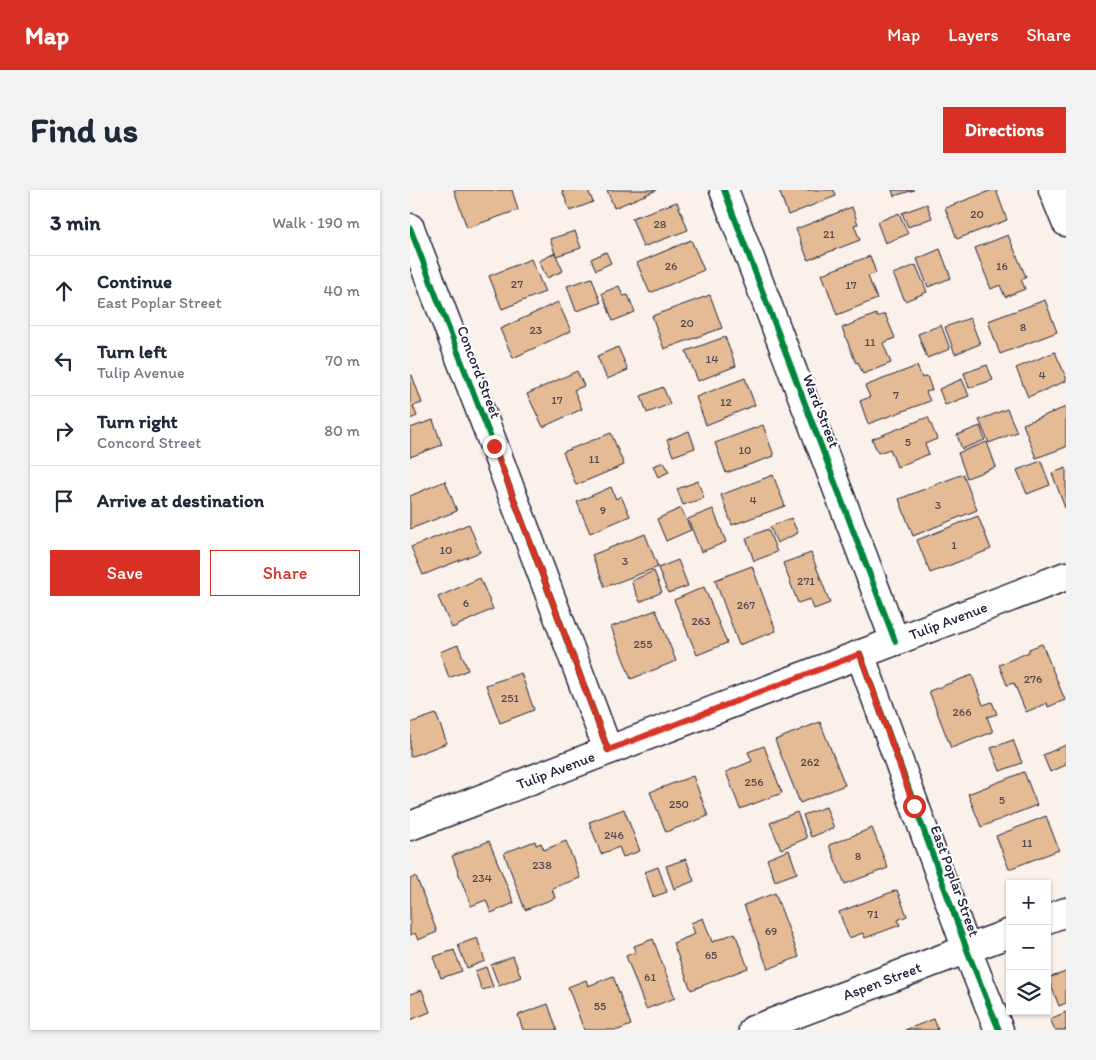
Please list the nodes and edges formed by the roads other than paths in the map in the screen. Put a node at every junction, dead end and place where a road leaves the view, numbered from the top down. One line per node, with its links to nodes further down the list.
1 (724, 190): 6 (street, Ward Street)
2 (1054, 190): 3 (street)
3 (1066, 222)
4 (410, 228): 8 (street, Concord Street)
5 (1066, 576): 6 (street, Tulip Avenue)
6 (895, 641): 7 (street, Tulip Avenue)
7 (860, 654): 8 (street, Tulip Avenue); 13 (street, East Poplar Street)
8 (608, 750): 9 (street, Tulip Avenue)
9 (410, 826)
10 (1066, 912): 11 (street)
11 (1051, 918)
12 (1006, 935): 13 (street, Aspen Street)
13 (967, 950): 14 (street, Aspen Street); 15 (street, East Poplar Street)
14 (753, 1030)
15 (999, 1030)

